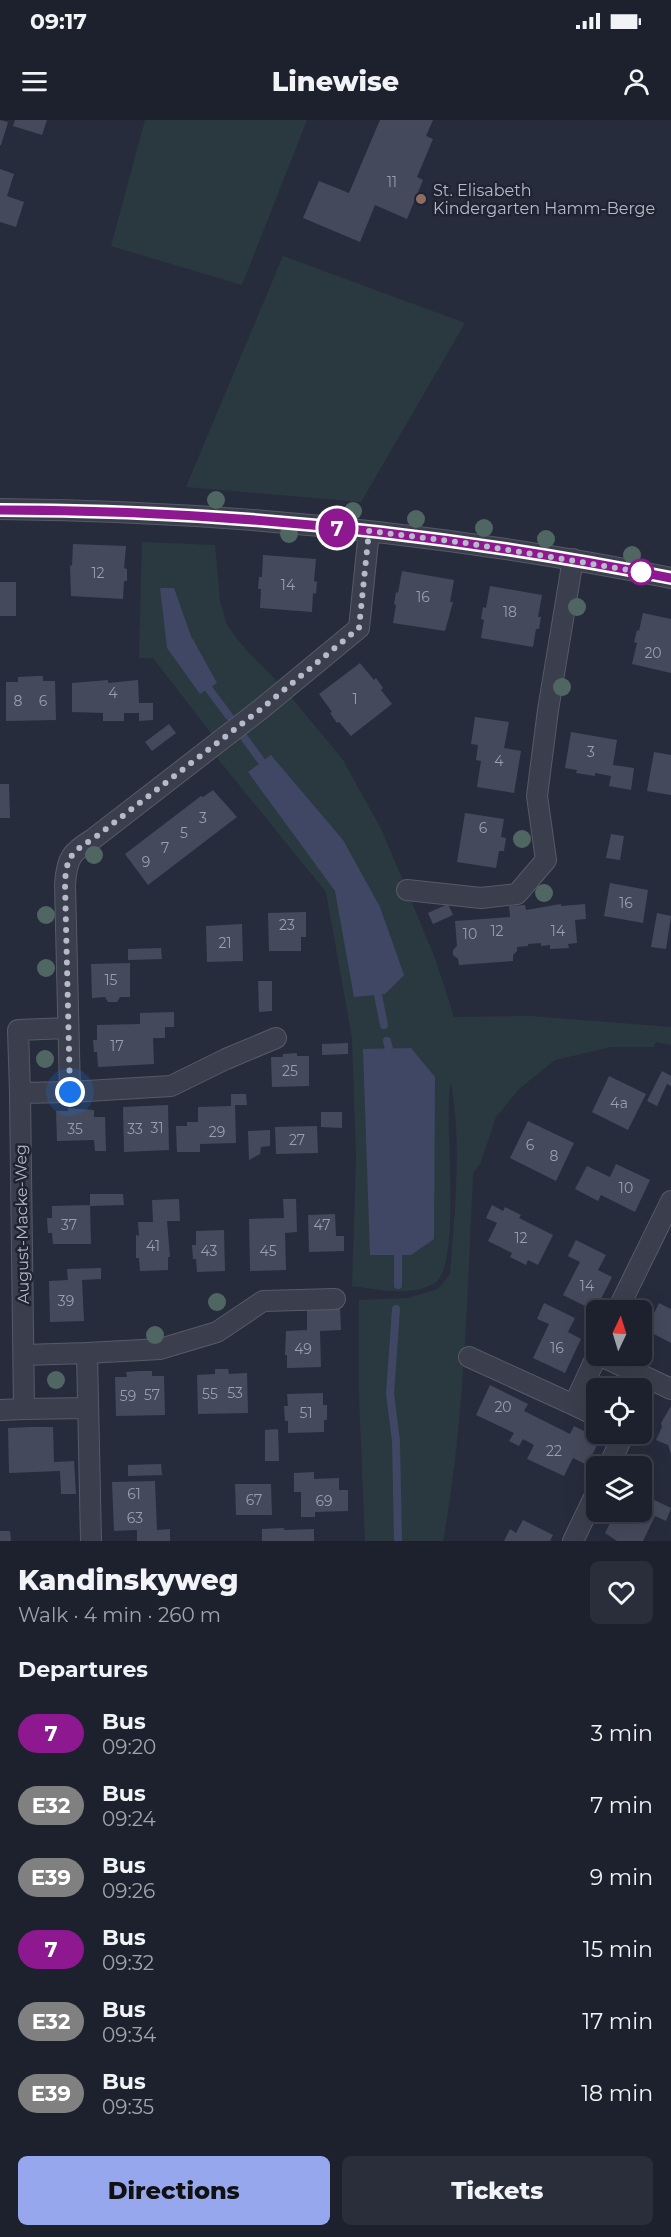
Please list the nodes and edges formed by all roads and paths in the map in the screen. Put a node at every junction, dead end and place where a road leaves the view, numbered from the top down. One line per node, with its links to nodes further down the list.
1 (0, 510): 2 (street)
2 (369, 531): 3 (street); 6 (street)
3 (573, 559): 4 (street); 5 (street)
4 (671, 578)
5 (407, 890)
6 (67, 1028): 8 (street); 9 (street, August-Macke-Weg)
7 (276, 1038): 8 (street)
8 (70, 1092): 9 (street)
9 (20, 1093): 14 (street, August-Macke-Weg)
10 (671, 1201): 12 (street)
11 (335, 1299): 13 (street)
12 (622, 1300)
13 (87, 1353): 14 (street); 22 (street)
14 (24, 1354): 23 (street, August-Macke-Weg)
15 (469, 1357): 21 (street)
16 (592, 1366): 21 (street)
17 (616, 1366): 18 (street)
18 (632, 1378)
19 (652, 1388): 20 (street)
20 (671, 1389)
21 (574, 1405): 25 (street)
22 (88, 1408): 23 (street); 27 (street)
23 (24, 1409): 24 (street)
24 (0, 1410)
25 (586, 1411)
26 (586, 1514): 28 (street)
27 (91, 1541)
28 (573, 1541)

